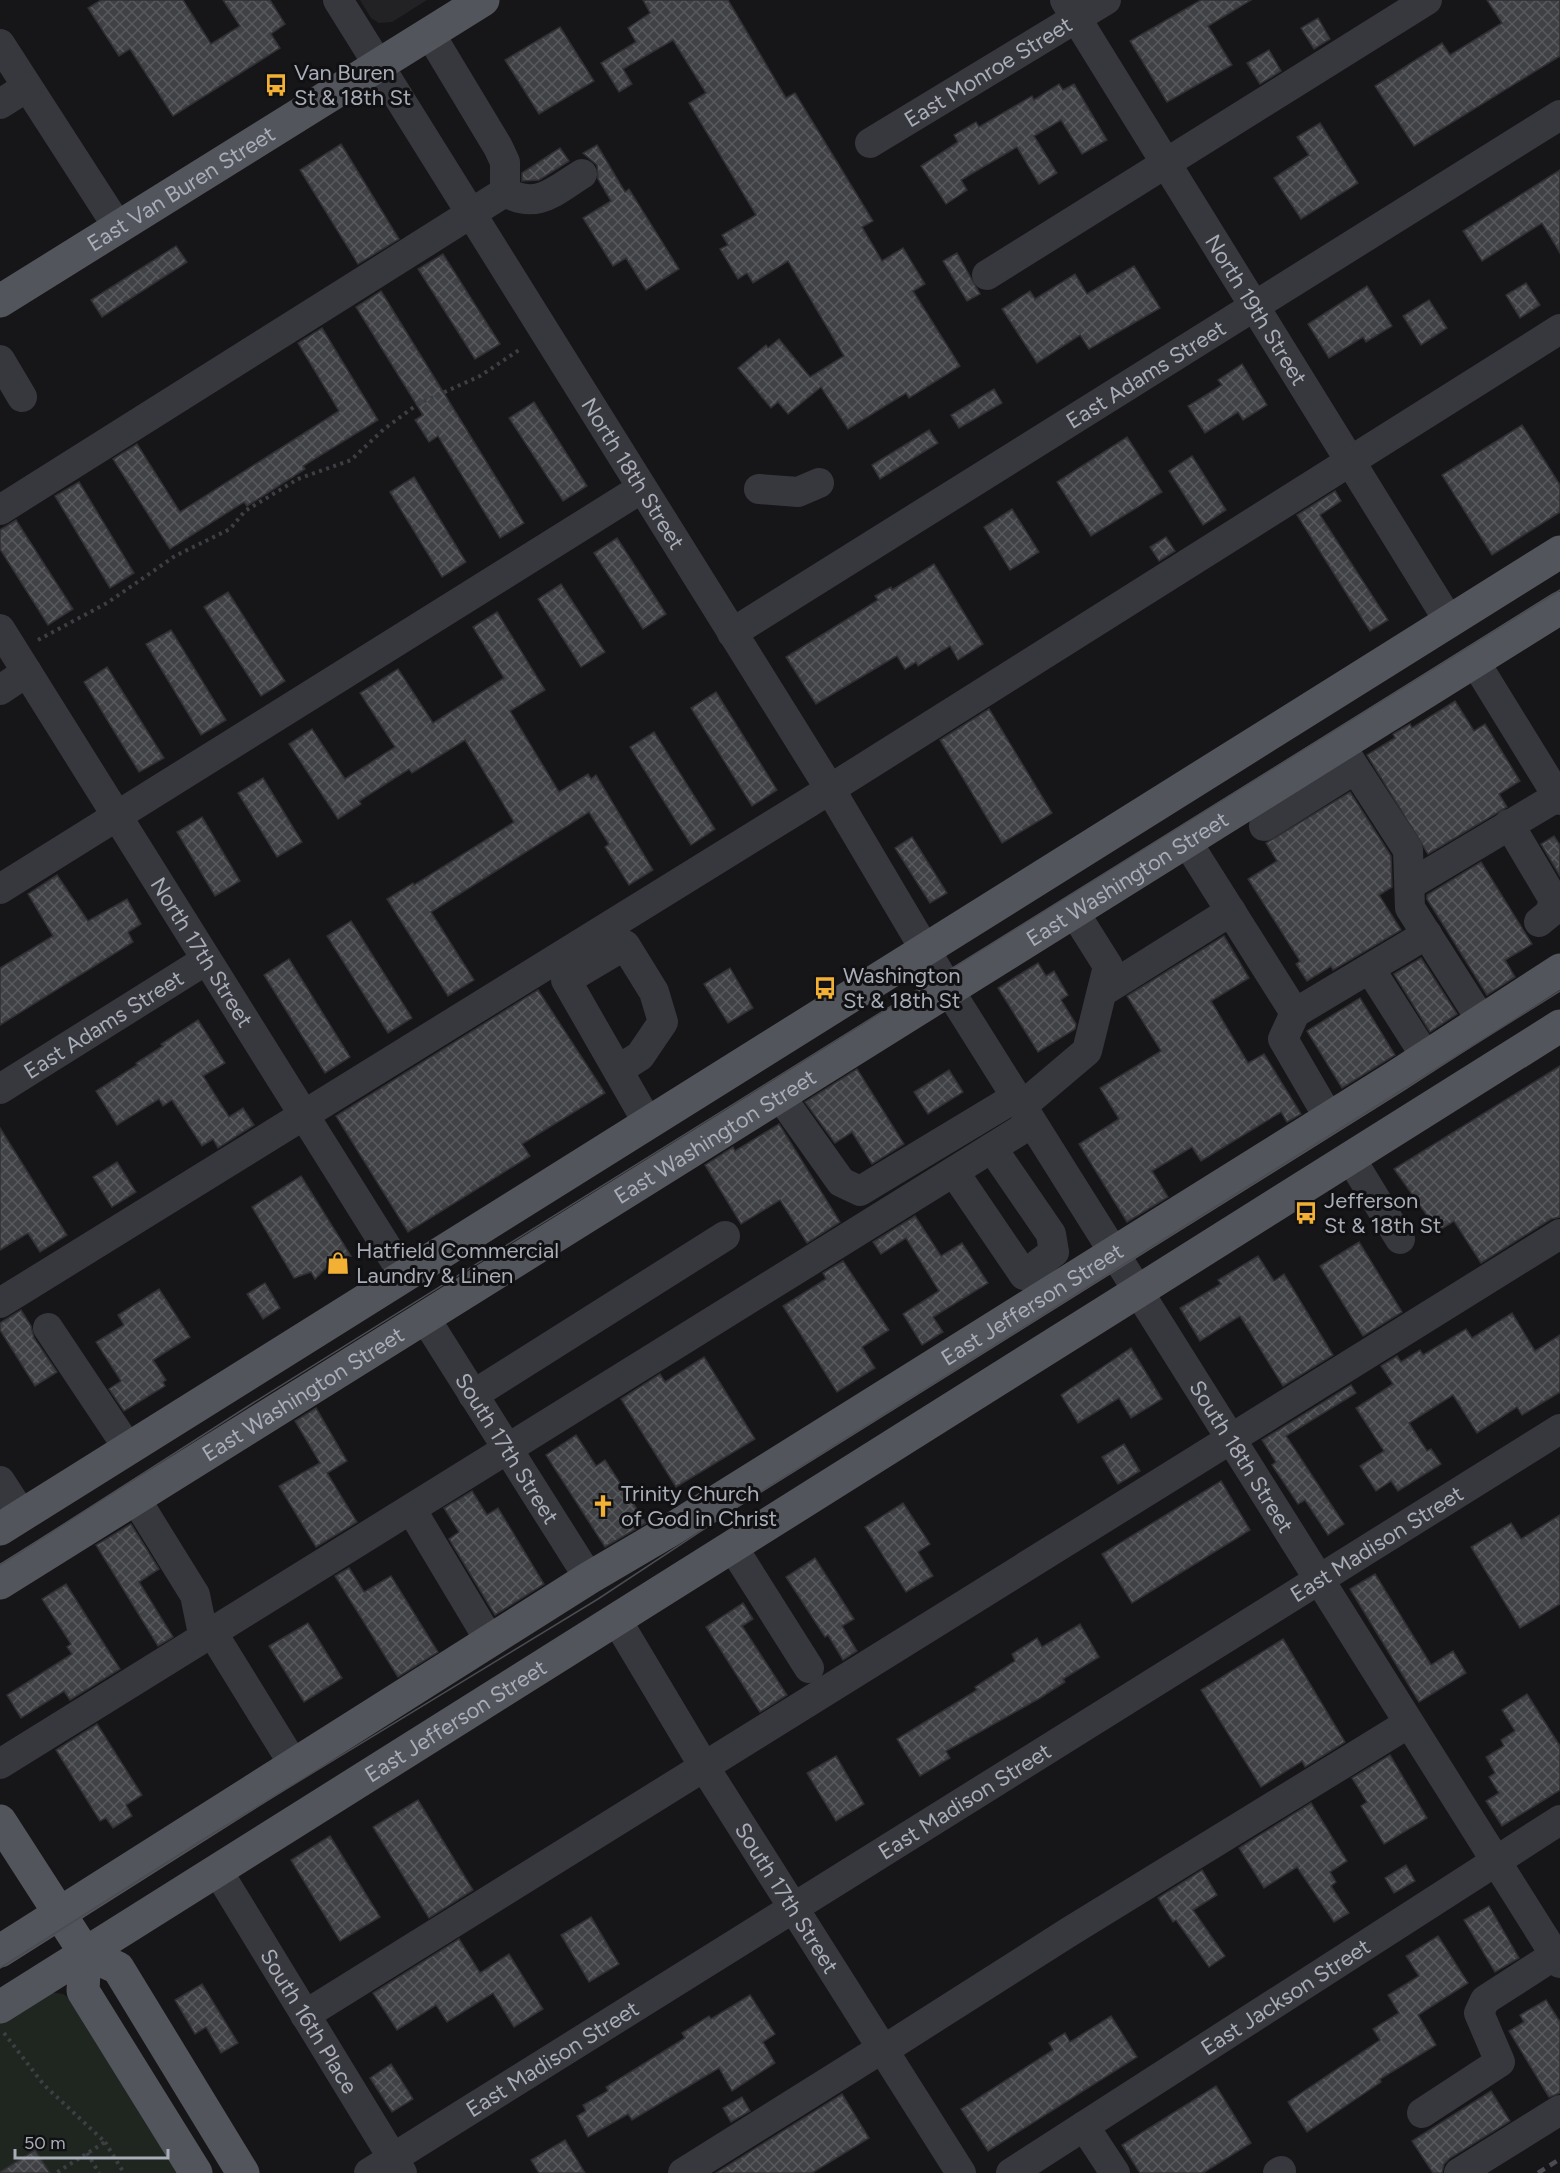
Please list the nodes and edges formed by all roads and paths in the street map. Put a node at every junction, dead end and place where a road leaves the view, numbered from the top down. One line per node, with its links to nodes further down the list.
1 (338, 0): 8 (street, North 18th Street)
2 (483, 0): 6 (main road, East Van Buren Street)
3 (1106, 0): 5 (street, East Monroe Street)
4 (1427, 0): 13 (street)
5 (1070, 9): 12 (street, East Monroe Street); 13 (street, North 19th Street)
6 (430, 33): 8 (main road, East Van Buren Street); 15 (street)
7 (0, 44): 9 (street)
8 (379, 65): 16 (street, North 18th Street); 17 (main road, East Van Buren Street)
9 (27, 87): 10 (street); 17 (street)
10 (0, 104)
11 (1560, 116): 20 (street, East Adams Street)
12 (870, 143)
13 (1168, 164): 18 (street); 20 (street, North 19th Street)
14 (582, 174): 15 (street)
15 (505, 192): 16 (street)
16 (471, 213): 27 (street, North 18th Street); 29 (street)
17 (118, 227): 19 (main road, East Van Buren Street)
18 (987, 275)
19 (0, 301)
20 (1254, 308): 25 (street, North 19th Street); 34 (street, East Adams Street)
21 (1560, 329): 25 (street)
22 (522, 348): 35 (path)
23 (0, 360): 24 (street)
24 (22, 397)
25 (1348, 460): 32 (street, North 19th Street); 42 (street)
26 (819, 483): 28 (street)
27 (642, 488): 34 (street, North 18th Street); 44 (street)
28 (759, 489)
29 (0, 510)
30 (1560, 552): 32 (main road, East Washington Street)
31 (1560, 608): 36 (main road, East Washington Street)
32 (1449, 621): 41 (main road, East Washington Street)
33 (0, 629): 37 (street, North 17th Street)
34 (732, 633): 42 (street, North 18th Street)
35 (38, 640)
36 (1475, 662): 38 (main road, East Washington Street); 43 (street)
37 (27, 672): 39 (street); 44 (street, North 17th Street)
38 (1430, 689): 40 (main road, East Washington Street); 41 (main road, East Washington Street)
39 (0, 690)
40 (1347, 757): 46 (street); 47 (main road, East Washington Street); 48 (street)
41 (1189, 784): 54 (main road, East Washington Street)
42 (830, 789): 54 (street, North 18th Street); 70 (street)
43 (1559, 797): 45 (street)
44 (116, 816): 49 (street); 55 (street, North 17th Street)
45 (1509, 824): 48 (street); 52 (street)
46 (1264, 826)
47 (1187, 842): 50 (street); 51 (main road, East Washington Street)
48 (1411, 884): 53 (street)
49 (0, 889)
50 (1231, 911): 59 (street); 60 (street)
51 (1074, 912): 58 (main road, East Washington Street); 59 (street)
52 (1539, 922)
53 (1427, 934): 56 (street); 62 (street)
54 (925, 949): 58 (street, South 18th Street); 72 (main road, East Washington Street)
55 (206, 960): 67 (street, East Adams Street); 70 (street, North 17th Street)
56 (1370, 969): 60 (street); 64 (street)
57 (1560, 970): 62 (main road, East Jefferson Street)
58 (949, 990): 68 (main road, East Washington Street); 69 (street, South 18th Street)
59 (1102, 992): 69 (street)
60 (1295, 1012): 71 (street)
61 (1560, 1017): 66 (main road, East Jefferson Street)
62 (1482, 1021): 64 (main road, East Jefferson Street)
63 (1560, 1026): 74 (main road, East Jefferson Street)
64 (1426, 1057): 66 (main road, East Jefferson Street)
65 (618, 1070): 72 (street)
66 (1395, 1077): 71 (main road, East Jefferson Street)
67 (0, 1089)
68 (780, 1096): 69 (street); 84 (main road, East Washington Street)
69 (1024, 1108): 73 (street); 79 (street, South 18th Street)
70 (303, 1114): 80 (street, North 17th Street); 83 (street)
71 (1329, 1118): 79 (main road, East Jefferson Street)
72 (648, 1123): 80 (main road, East Washington Street)
73 (992, 1148): 75 (street); 81 (street)
74 (1351, 1158): 78 (street); 82 (main road, East Jefferson Street)
75 (954, 1172): 81 (street); 92 (street)
76 (1560, 1234): 90 (street)
77 (725, 1236): 87 (street)
78 (1400, 1239)
79 (1114, 1252): 81 (main road, East Jefferson Street); 82 (street, South 18th Street)
80 (404, 1275): 91 (main road, East Washington Street)
81 (1041, 1281): 97 (main road, East Jefferson Street)
82 (1140, 1292): 89 (main road, East Jefferson Street); 90 (street, South 18th Street)
83 (0, 1303)
84 (425, 1318): 86 (main road, East Washington Street); 87 (street, South 17th Street)
85 (48, 1328): 91 (street)
86 (344, 1369): 91 (main road); 94 (main road, East Washington Street)
87 (473, 1395): 92 (street, South 17th Street)
88 (1560, 1430): 100 (street, East Madison Street)
89 (911, 1433): 97 (main road, East Jefferson Street); 98 (main road, East Jefferson Street)
90 (1232, 1439): 100 (street, South 18th Street); 109 (street)
91 (133, 1445): 96 (main road, East Washington Street)
92 (506, 1450): 95 (street); 99 (street, South 17th Street)
93 (0, 1481): 96 (street)
94 (135, 1498): 101 (main road, East Washington Street); 103 (street)
95 (411, 1509): 103 (street); 104 (street)
96 (11, 1522)
97 (669, 1531): 99 (main road, East Jefferson Street)
98 (732, 1546): 102 (main road, East Jefferson Street); 105 (street)
99 (589, 1578): 104 (main road, East Jefferson Street)
100 (1320, 1579): 106 (street, South 18th Street); 114 (street, East Madison Street)
101 (0, 1583)
102 (616, 1619): 109 (street, South 17th Street); 113 (main road, East Jefferson Street)
103 (209, 1634): 107 (street); 108 (street)
104 (490, 1641): 108 (main road, East Jefferson Street)
105 (809, 1668)
106 (1409, 1723): 112 (street, South 18th Street); 121 (street)
107 (0, 1764)
108 (294, 1765): 115 (main road, East Jefferson Street)
109 (705, 1768): 114 (street, South 17th Street); 119 (street)
110 (1560, 1820): 112 (street, East Jackson Street)
111 (0, 1821): 115 (main road)
112 (1496, 1860): 118 (street, South 18th Street); 124 (street, East Jackson Street)
113 (217, 1870): 117 (main road, East Jefferson Street); 119 (street, South 16th Place)
114 (794, 1909): 121 (street, South 17th Street); 127 (street, East Madison Street)
115 (59, 1913): 116 (main road, East Jefferson Street); 117 (main road)
116 (0, 1951)
117 (86, 1953): 120 (main road, East Jefferson Street); 131 (main road); 132 (main road)
118 (1558, 1959): 123 (street)
119 (305, 2015): 127 (street, South 16th Place)
120 (2, 2020): 125 (path)
121 (882, 2050): 133 (street); 134 (street, South 17th Street)
122 (1560, 2110): 137 (street)
123 (1422, 2113)
124 (1084, 2126): 135 (street, East Jackson Street); 136 (street)
125 (105, 2142): 126 (path); 130 (path)
126 (87, 2153): 128 (path); 129 (path)
127 (388, 2168)
128 (56, 2173)
129 (99, 2173)
130 (124, 2173)
131 (196, 2173)
132 (243, 2173)
133 (683, 2173)
134 (961, 2173)
135 (1011, 2173)
136 (1115, 2173)
137 (1459, 2173)

